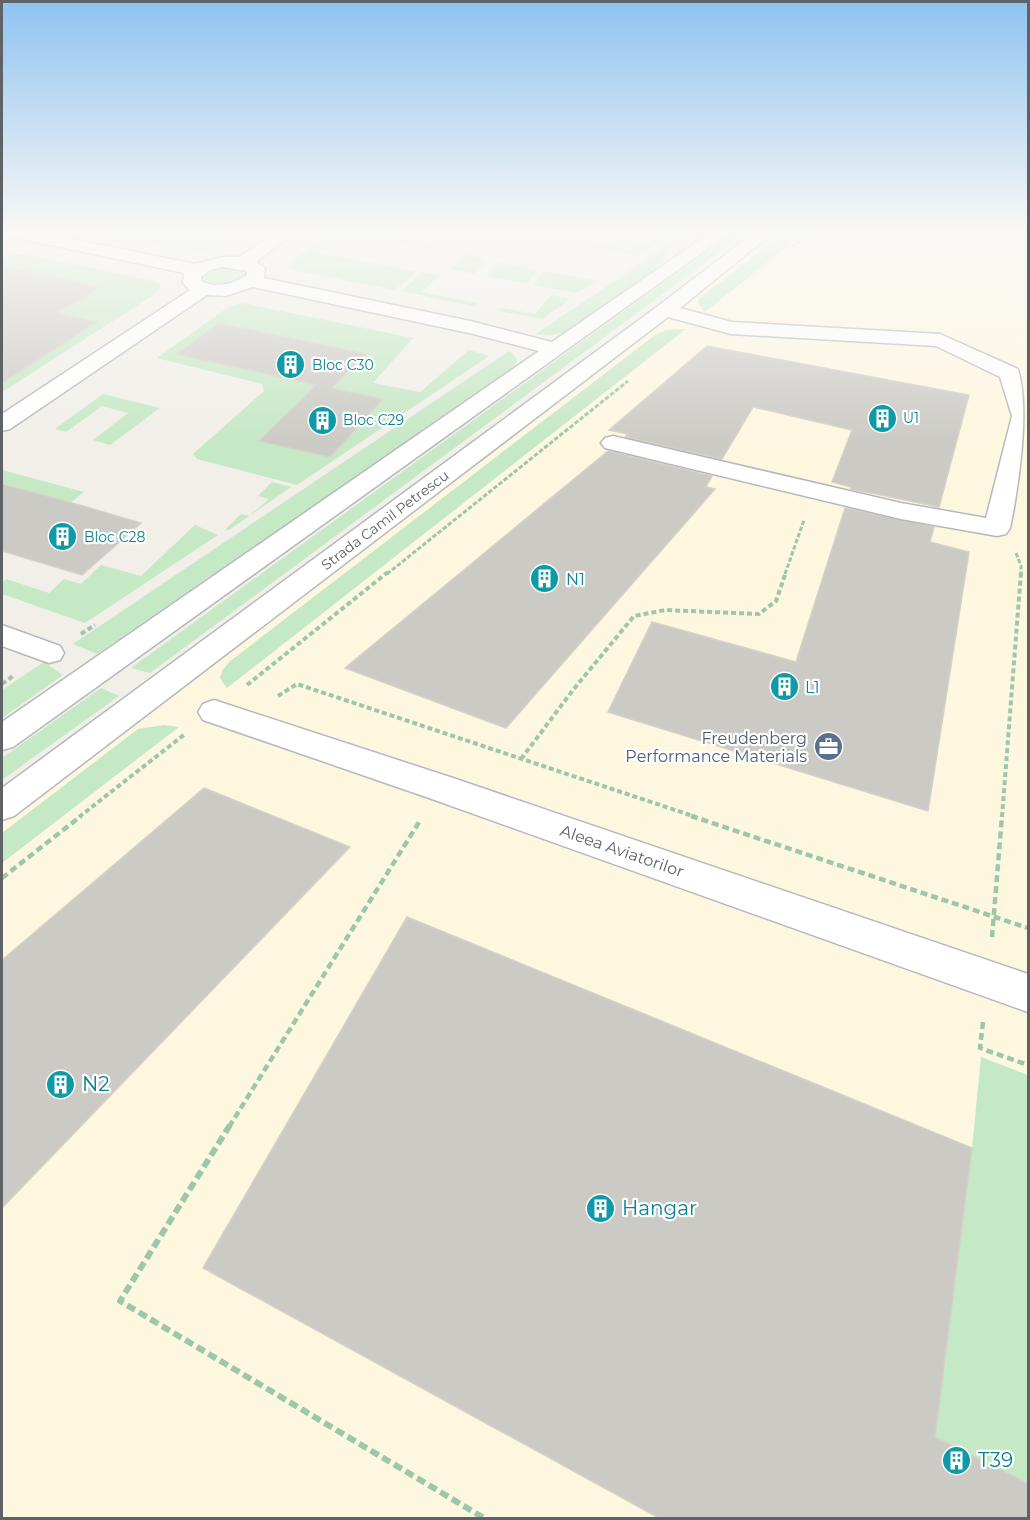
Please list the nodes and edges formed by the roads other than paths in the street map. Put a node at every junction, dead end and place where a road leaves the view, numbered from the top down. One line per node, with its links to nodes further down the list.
1 (170, 302): 7 (street)
2 (351, 302): 6 (street)
3 (623, 302): 6 (street)
4 (675, 302): 5 (street, Strada Camil Petrescu)
5 (665, 310): 8 (street); 13 (street, Strada Camil Petrescu)
6 (556, 349): 12 (street)
7 (2, 424)
8 (613, 443)
9 (2, 635): 10 (street)
10 (49, 653)
11 (227, 716): 14 (street, Aleea Aviatorilor)
12 (2, 738)
13 (2, 806)
14 (1029, 993)

